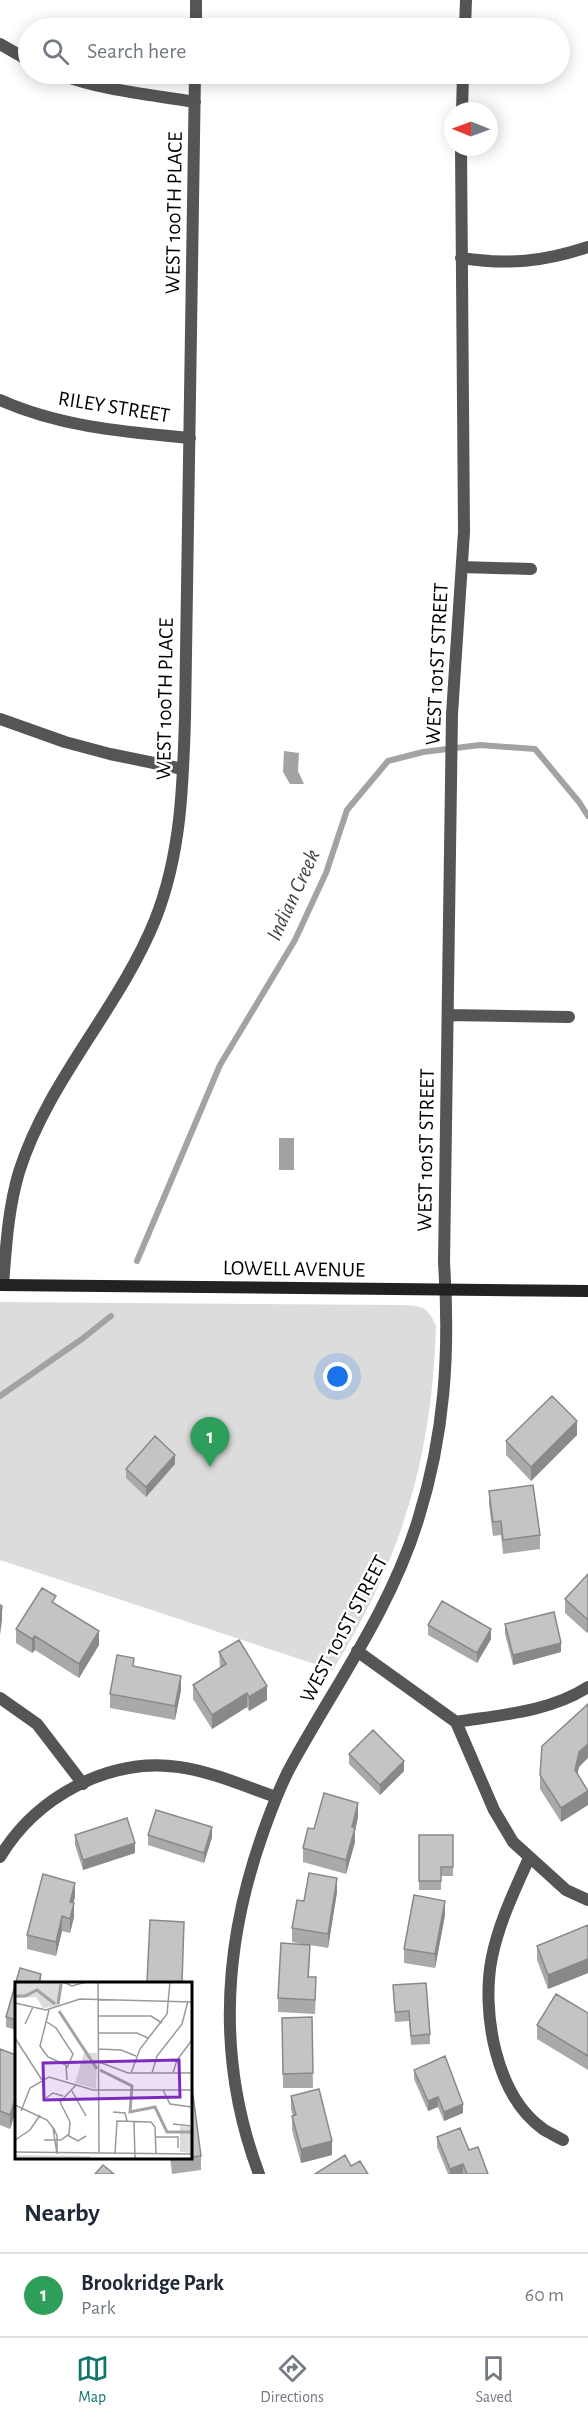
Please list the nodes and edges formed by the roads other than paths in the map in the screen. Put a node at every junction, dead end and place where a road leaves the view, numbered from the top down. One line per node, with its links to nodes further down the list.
1 (196, 0): 3 (street)
2 (466, 0): 4 (street)
3 (196, 18)
4 (465, 18)
5 (0, 44): 6 (street)
6 (18, 54)
7 (88, 84): 10 (street)
8 (195, 84): 10 (street, WEST 100TH PLACE)
9 (463, 84): 11 (street)
10 (195, 102): 16 (street, WEST 100TH PLACE)
11 (462, 102)
12 (461, 156): 14 (street, WEST 101ST STREET)
13 (588, 247): 14 (street)
14 (461, 258): 17 (street, WEST 101ST STREET)
15 (0, 400): 16 (street, RILEY STREET)
16 (190, 438): 20 (street, WEST 100TH PLACE)
17 (462, 567): 18 (street, WEST 101ST STREET); 21 (street, WEST 101ST STREET)
18 (531, 568)
19 (0, 719): 20 (street)
20 (183, 769): 23 (street, WEST 100TH PLACE)
21 (447, 1015): 22 (street); 24 (street, WEST 101ST STREET)
22 (569, 1017)
23 (1, 1285): 24 (street, LOWELL AVENUE)
24 (446, 1290): 25 (street, LOWELL AVENUE); 26 (street, WEST 101ST STREET)
25 (588, 1291)
26 (357, 1651): 29 (street); 31 (street, WEST 101ST STREET)
27 (588, 1687): 29 (street)
28 (0, 1698): 30 (street)
29 (456, 1722): 33 (street)
30 (83, 1784): 31 (street); 32 (street)
31 (276, 1797): 36 (street, WEST 101ST STREET)
32 (0, 1857)
33 (529, 1858): 34 (street); 35 (street)
34 (588, 1900)
35 (563, 2140)
36 (259, 2174)

